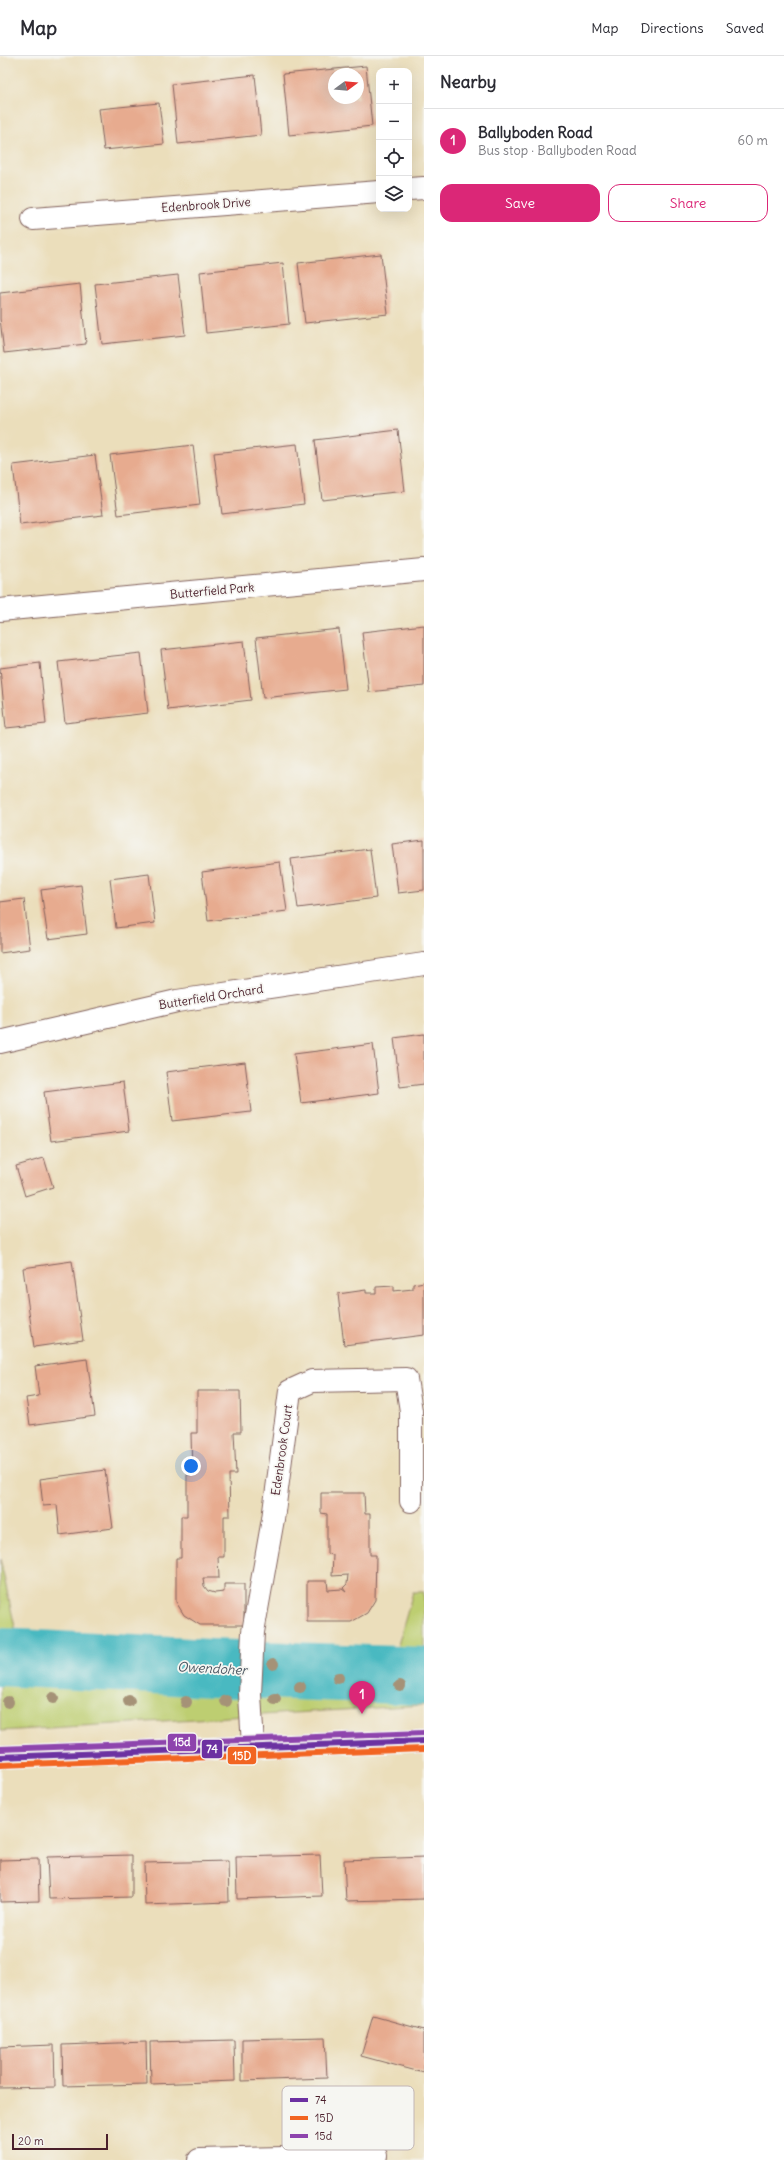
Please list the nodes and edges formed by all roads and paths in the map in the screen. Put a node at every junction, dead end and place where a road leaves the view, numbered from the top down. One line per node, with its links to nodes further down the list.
1 (424, 188): 2 (street)
2 (412, 189)
3 (376, 192): 4 (street, Edenbrook Drive)
4 (33, 219)
5 (424, 570): 6 (street, Butterfield Park)
6 (0, 610)
7 (424, 964): 8 (street, Butterfield Orchard)
8 (0, 1042)
9 (411, 1501): 11 (street, Edenbrook Court)
10 (424, 1741): 11 (street)
11 (253, 1747): 12 (street)
12 (0, 1758)
13 (376, 2156): 14 (street)
14 (199, 2160)

